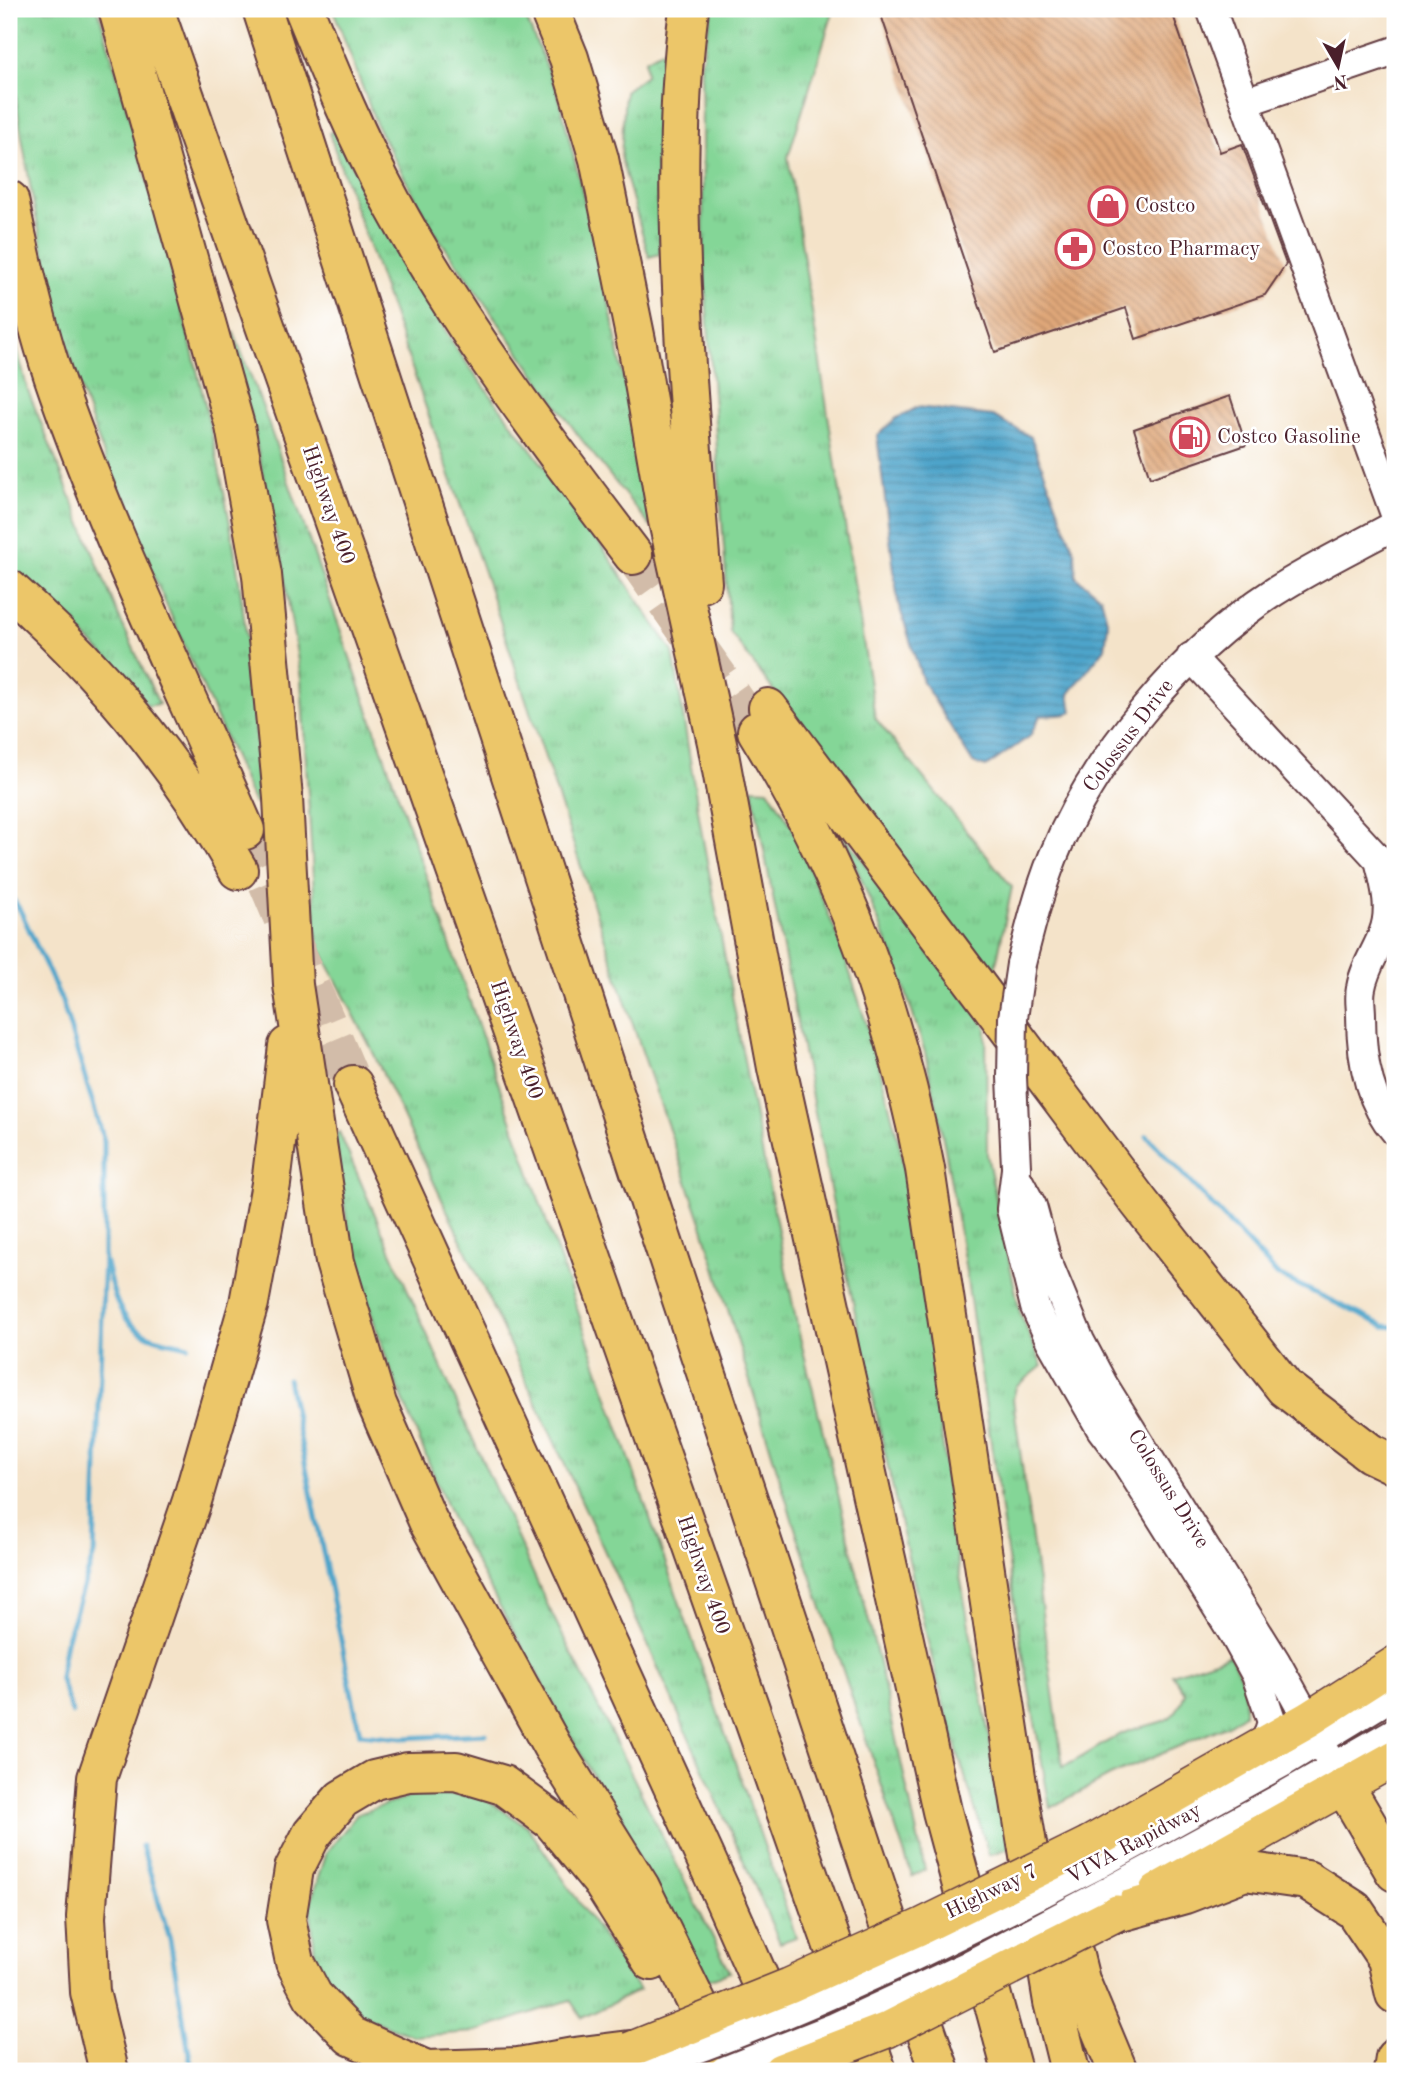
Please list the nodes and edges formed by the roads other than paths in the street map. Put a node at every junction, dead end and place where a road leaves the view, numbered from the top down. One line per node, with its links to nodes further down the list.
1 (118, 9): 19 (highway)
2 (155, 9): 44 (highway, Highway 400)
3 (262, 9): 45 (highway)
4 (304, 9): 13 (highway)
5 (550, 9): 16 (highway)
6 (689, 9): 16 (highway)
7 (1211, 9): 9 (street)
8 (1395, 51): 9 (street)
9 (1245, 102): 11 (street)
10 (9, 200): 17 (highway)
11 (1395, 514)
12 (1395, 525): 15 (street, Colossus Drive)
13 (633, 555)
14 (9, 589): 18 (highway)
15 (1192, 657): 21 (street); 24 (street, Colossus Drive, bridge)
16 (717, 743): 46 (highway)
17 (245, 830)
18 (238, 870)
19 (293, 985): 38 (highway); 41 (highway)
20 (352, 1085): 43 (highway)
21 (1395, 1131)
22 (1395, 1465): 30 (highway)
23 (1395, 1664): 26 (main road, Highway 7)
24 (1266, 1669): 26 (street, Colossus Drive); 28 (street, Colossus Drive)
25 (1395, 1694): 26 (street, VIVA Rapidway)
26 (1315, 1730): 28 (main road, Highway 7); 31 (street, Colossus Drive); 32 (street, VIVA Rapidway)
27 (1395, 1732): 31 (street)
28 (1265, 1744): 32 (main road, Highway 7)
29 (1395, 1758): 31 (main road)
30 (1016, 1777): 47 (highway); 48 (highway)
31 (1340, 1777): 33 (highway); 34 (main road)
32 (1093, 1854): 37 (main road, Highway 7, bridge)
33 (1395, 1872)
34 (1112, 1903): 35 (highway); 40 (street, VIVA Rapidway, bridge); 42 (main road, bridge)
35 (1395, 1994)
36 (1395, 2059): 49 (highway)
37 (635, 2063): 39 (main road, Highway 7); 40 (highway)
38 (108, 2071)
39 (565, 2071)
40 (723, 2071)
41 (730, 2071)
42 (781, 2071)
43 (800, 2071)
44 (877, 2071)
45 (940, 2071)
46 (1012, 2071)
47 (1070, 2071)
48 (1118, 2071)
49 (1393, 2071)

